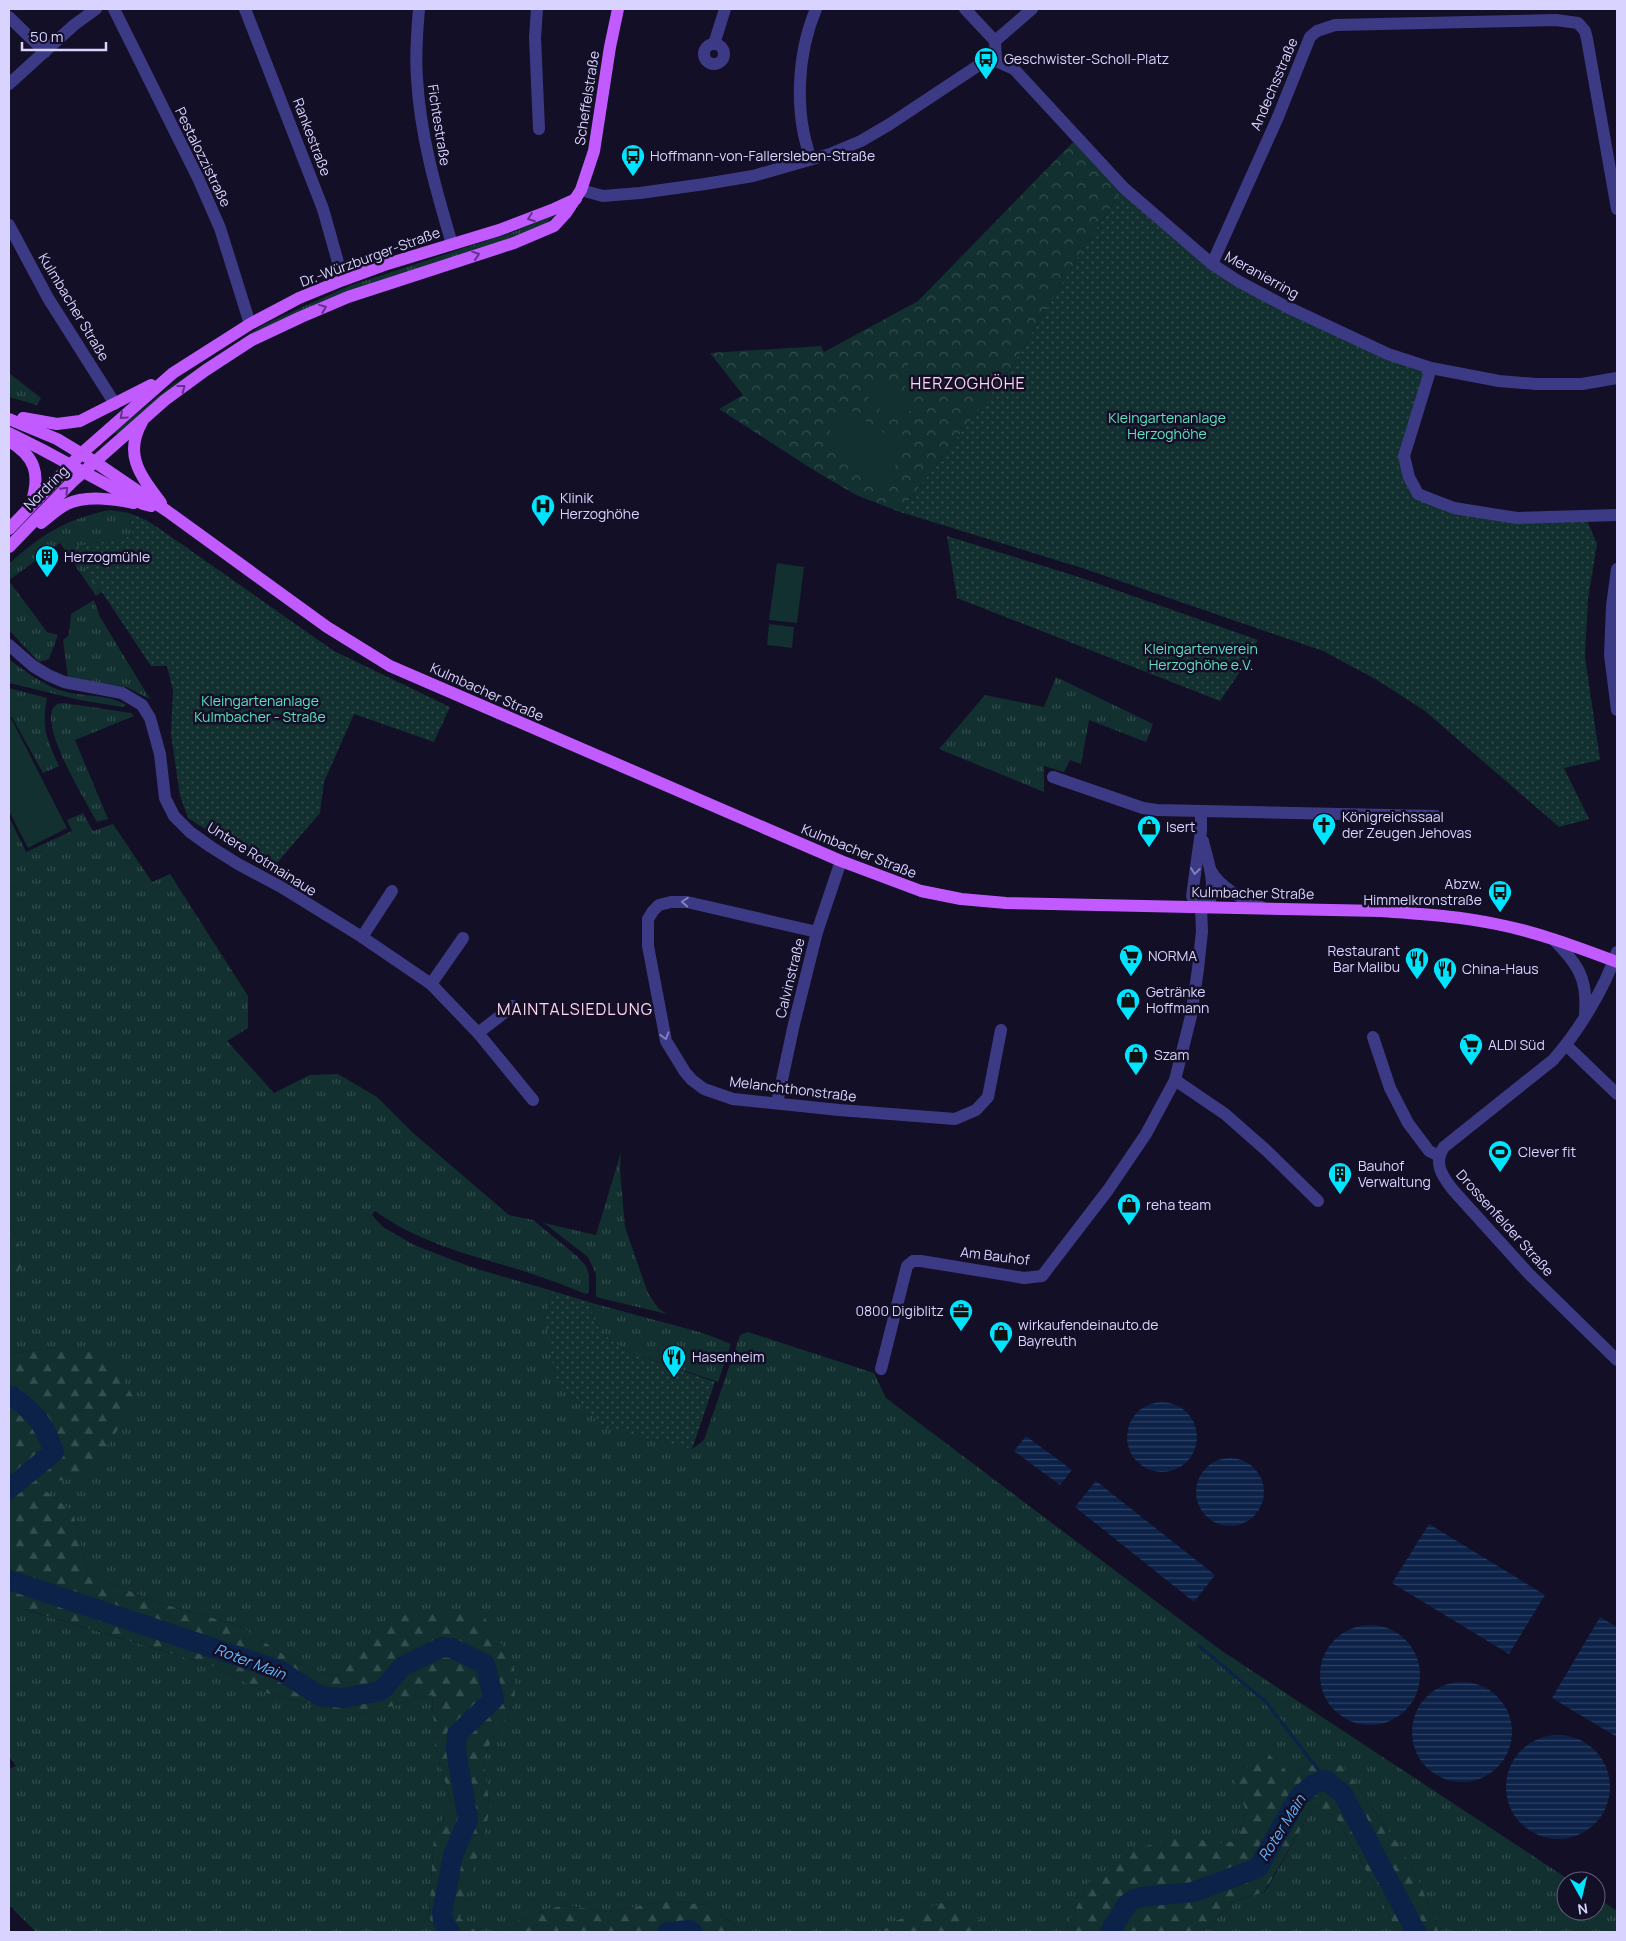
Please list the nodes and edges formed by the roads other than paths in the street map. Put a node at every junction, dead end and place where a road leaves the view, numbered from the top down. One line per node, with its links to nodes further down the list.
1 (96, 9): 15 (street)
2 (114, 9): 26 (street, Pestalozzistraße)
3 (245, 9): 25 (street, Rankestraße)
4 (419, 9): 23 (street, Fichtestraße)
5 (537, 9): 18 (street)
6 (618, 9): 20 (main road, Scheffelstraße)
7 (725, 9): 14 (street)
8 (816, 9): 19 (street)
9 (965, 9): 13 (street)
10 (1032, 9): 13 (street)
11 (1522, 15): 21 (street, Andechsstraße); 24 (street, Andechsstraße)
12 (9, 17): 15 (street)
13 (995, 41): 16 (street)
14 (714, 44)
15 (45, 52): 17 (street)
16 (996, 61): 19 (street); 24 (street, Meranierring)
17 (9, 84)
18 (539, 129)
19 (811, 159): 20 (street)
20 (578, 195): 23 (main road, Dr.-Würzburger-Straße, one-way to 23); 32 (main road, one-way to 20)
21 (1617, 210)
22 (9, 224): 30 (street, Kulmbacher Straße)
23 (452, 244): 25 (main road, Dr.-Würzburger-Straße)
24 (1212, 264): 27 (street, Meranierring)
25 (342, 280): 26 (main road, Dr.-Würzburger-Straße)
26 (250, 324): 28 (main road, Dr.-Würzburger-Straße)
27 (1430, 368): 29 (street, Meranierring); 43 (street)
28 (173, 373): 30 (main road); 36 (main road, Dr.-Würzburger-Straße, one-way to 36)
29 (1617, 378)
30 (115, 404): 31 (main road)
31 (9, 415)
32 (144, 418): 37 (main road); 42 (main road)
33 (9, 419): 36 (main road, Kulmbacher Straße)
34 (9, 433): 38 (main road, Kulmbacher Straße)
35 (9, 441): 40 (main road)
36 (82, 453): 37 (main road, Kulmbacher Straße); 38 (main road, Dr.-Würzburger-Straße)
37 (95, 462): 39 (main road); 42 (main road, Kulmbacher Straße)
38 (71, 464): 39 (main road, Kulmbacher Straße); 40 (main road, Nordring)
39 (84, 471): 41 (main road, Kulmbacher Straße); 45 (main road, Nordring, one-way to 39)
40 (31, 504): 44 (main road, Nordring)
41 (143, 504): 42 (main road, Kulmbacher Straße); 45 (main road)
42 (167, 511): 54 (main road, Kulmbacher Straße)
43 (1617, 515)
44 (9, 529)
45 (22, 535): 46 (main road, Nordring)
46 (9, 547)
47 (1617, 569): 49 (street)
48 (9, 645): 60 (street, Untere Rotmainaue)
49 (1617, 710)
50 (1053, 777): 51 (street)
51 (1201, 812): 52 (street); 53 (street)
52 (1436, 816)
53 (1200, 831): 55 (street); 57 (street, one-way to 57)
54 (841, 862): 57 (main road, Kulmbacher Straße); 59 (street, Calvinstraße)
55 (1209, 867): 57 (street); 58 (street)
56 (392, 891): 60 (street)
57 (1201, 907): 58 (main road, Kulmbacher Straße); 71 (street, Am Bauhof)
58 (1263, 908): 62 (main road, Kulmbacher Straße)
59 (817, 932): 74 (street, Calvinstraße); 74 (street, Melanchthonstraße, one-way to 74)
60 (362, 937): 64 (street, Untere Rotmainaue)
61 (464, 938): 64 (street)
62 (1553, 939): 63 (main road, Kulmbacher Straße); 66 (street)
63 (1616, 958): 66 (street)
64 (430, 984): 68 (street, Untere Rotmainaue)
65 (514, 1006): 68 (street)
66 (1585, 1016): 70 (street)
67 (1001, 1030): 74 (street, Melanchthonstraße)
68 (478, 1033): 73 (street, Untere Rotmainaue)
69 (1373, 1038): 75 (street)
70 (1566, 1045): 72 (street); 75 (street)
71 (1175, 1080): 76 (street); 78 (street, Am Bauhof)
72 (1617, 1094)
73 (533, 1100)
74 (777, 1104)
75 (1439, 1156): 77 (street, Drossenfelder Straße)
76 (1318, 1201)
77 (1617, 1360)
78 (881, 1369)

